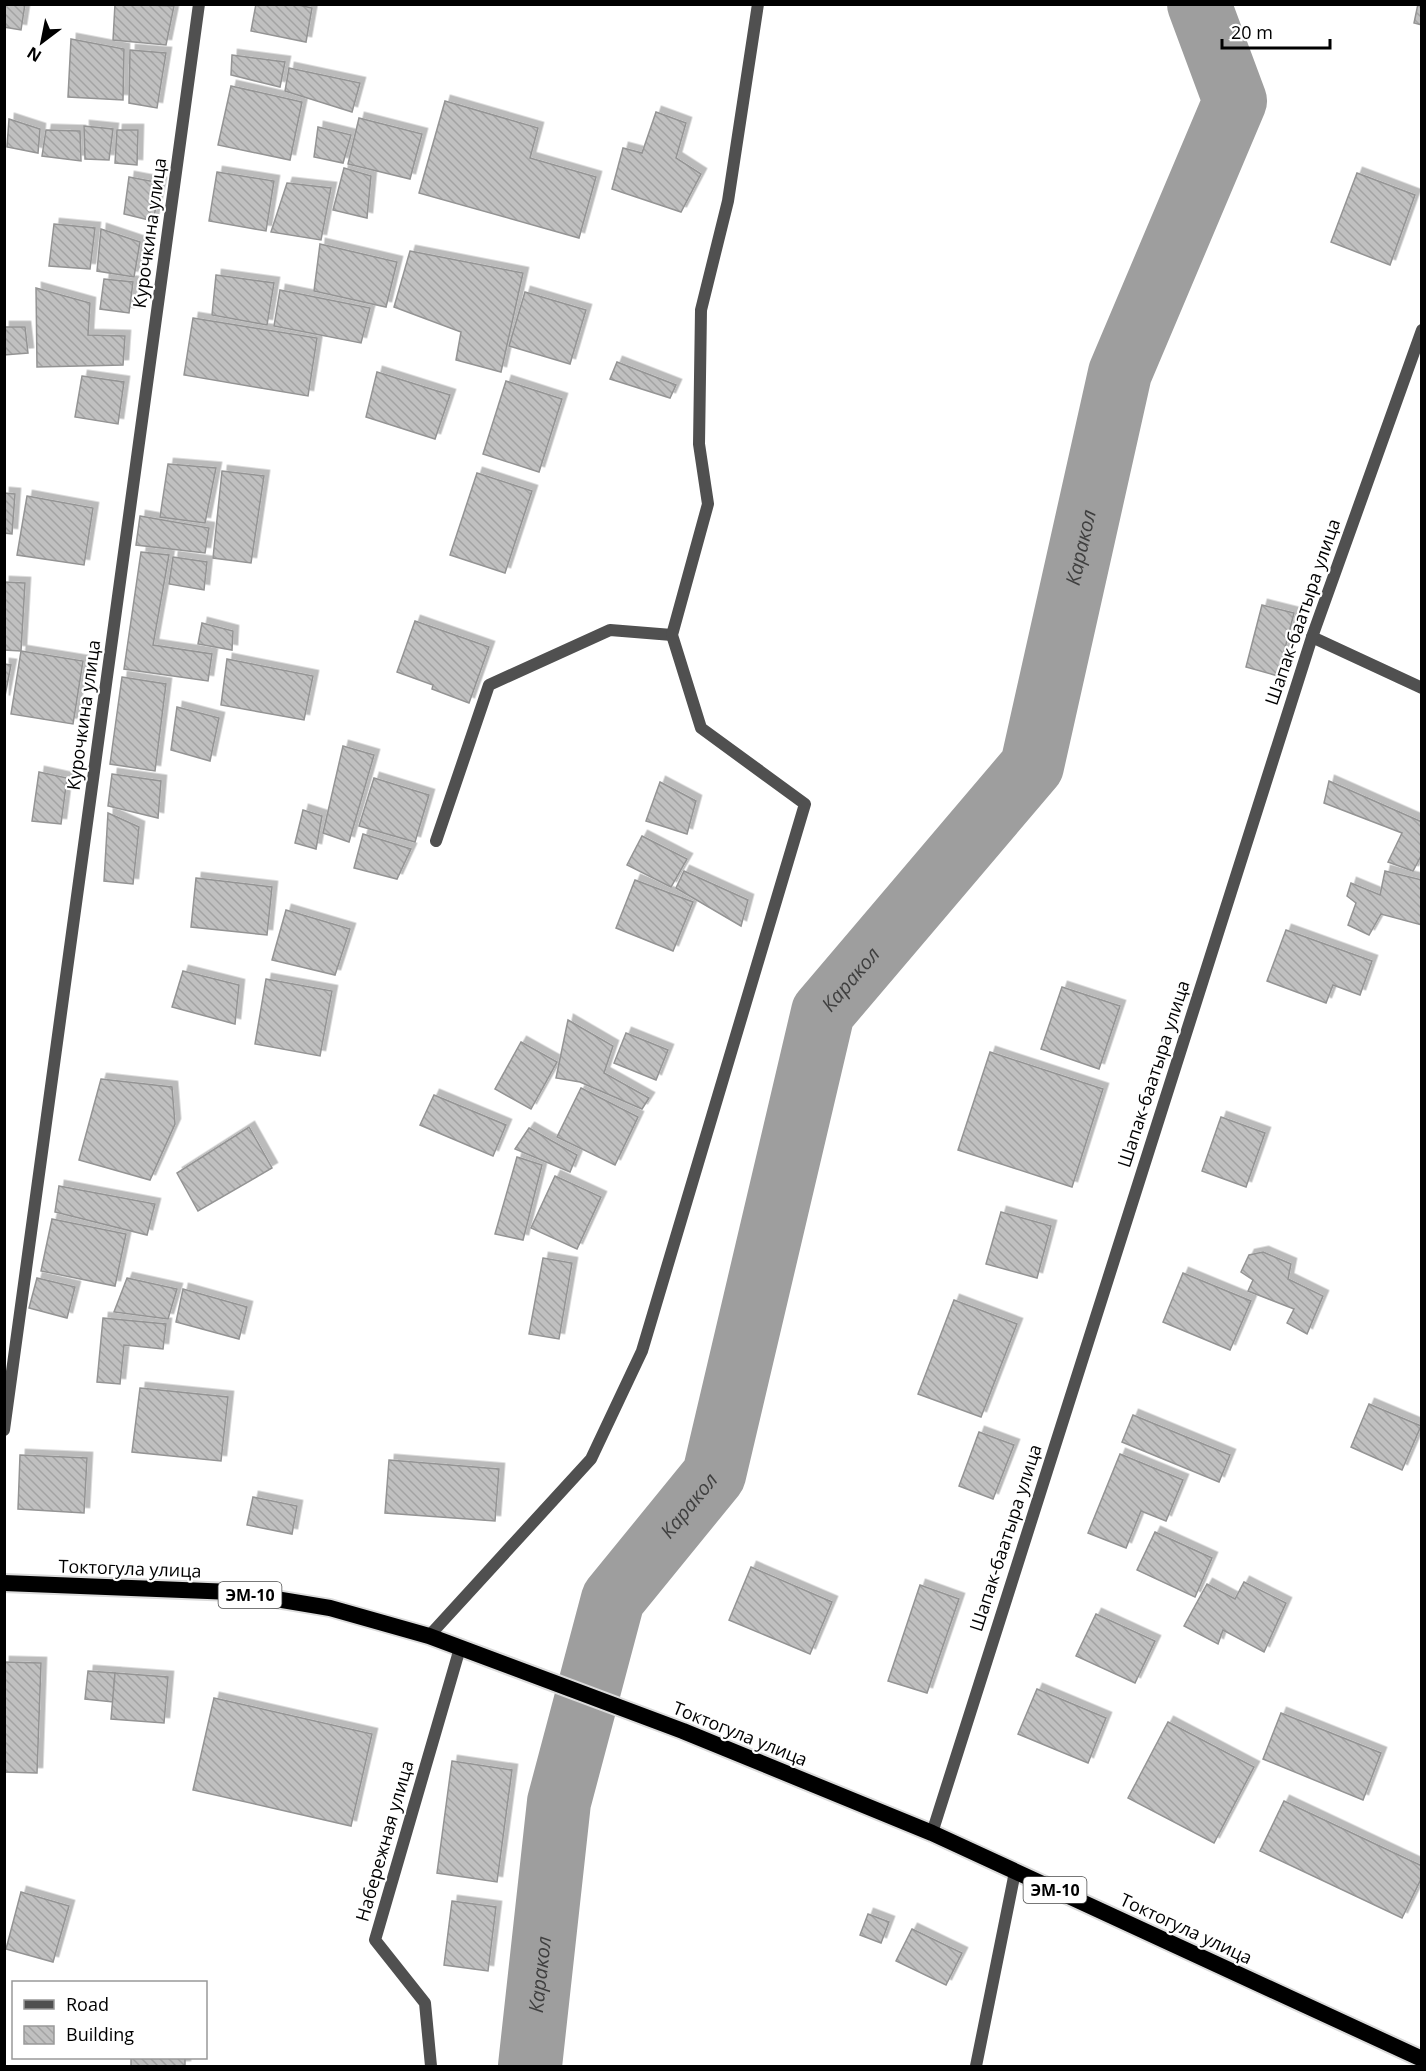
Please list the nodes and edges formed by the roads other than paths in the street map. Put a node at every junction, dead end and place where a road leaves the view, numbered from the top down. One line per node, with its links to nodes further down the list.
1 (199, 4): 8 (street, Курочкина улица)
2 (758, 4): 4 (street)
3 (1422, 330): 5 (street, Шапак-баатыра улица)
4 (672, 635): 7 (street); 10 (street)
5 (1312, 637): 6 (street); 12 (street, Шапак-баатыра улица)
6 (1422, 688)
7 (436, 842)
8 (4, 1430)
9 (4, 1583): 10 (highway, Токтогула улица / ЭМ-10)
10 (429, 1636): 11 (highway, Токтогула улица / ЭМ-10)
11 (460, 1648): 12 (highway, Токтогула улица / ЭМ-10); 15 (street, Набережная улица)
12 (932, 1833): 13 (highway, Токтогула улица / ЭМ-10)
13 (1015, 1872): 14 (highway, Токтогула улица / ЭМ-10); 16 (street)
14 (1422, 2059)
15 (431, 2067)
16 (976, 2067)

